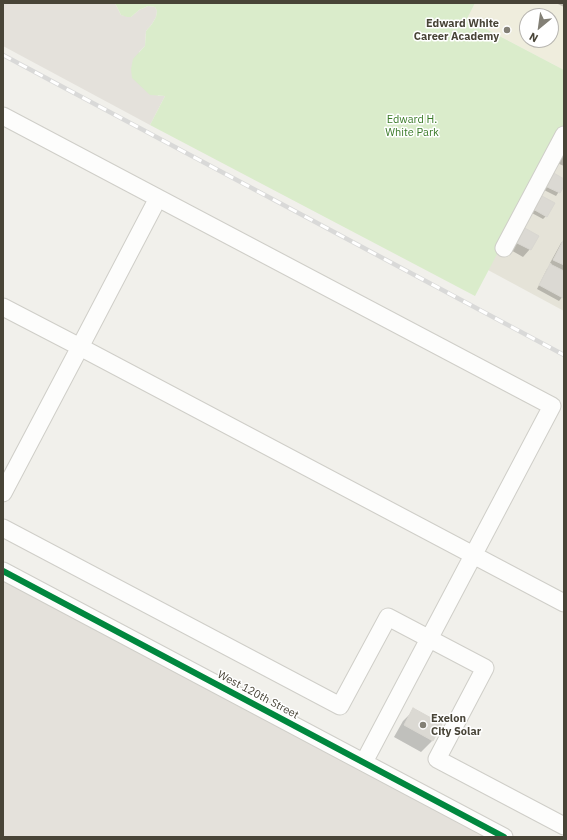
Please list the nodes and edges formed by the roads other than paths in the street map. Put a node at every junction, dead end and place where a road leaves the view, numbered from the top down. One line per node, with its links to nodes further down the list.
1 (3, 116): 3 (street)
2 (564, 135): 4 (street)
3 (158, 198): 6 (street); 7 (street)
4 (504, 248)
5 (3, 307): 6 (street)
6 (80, 347): 8 (street); 10 (street)
7 (558, 409): 10 (street)
8 (3, 493)
9 (3, 528): 13 (street)
10 (473, 555): 12 (street); 13 (street)
11 (3, 571): 14 (street, West 120th Street)
12 (564, 603)
13 (429, 638): 14 (street); 15 (street)
14 (364, 762): 16 (street, West 120th Street)
15 (564, 826)
16 (504, 837)

